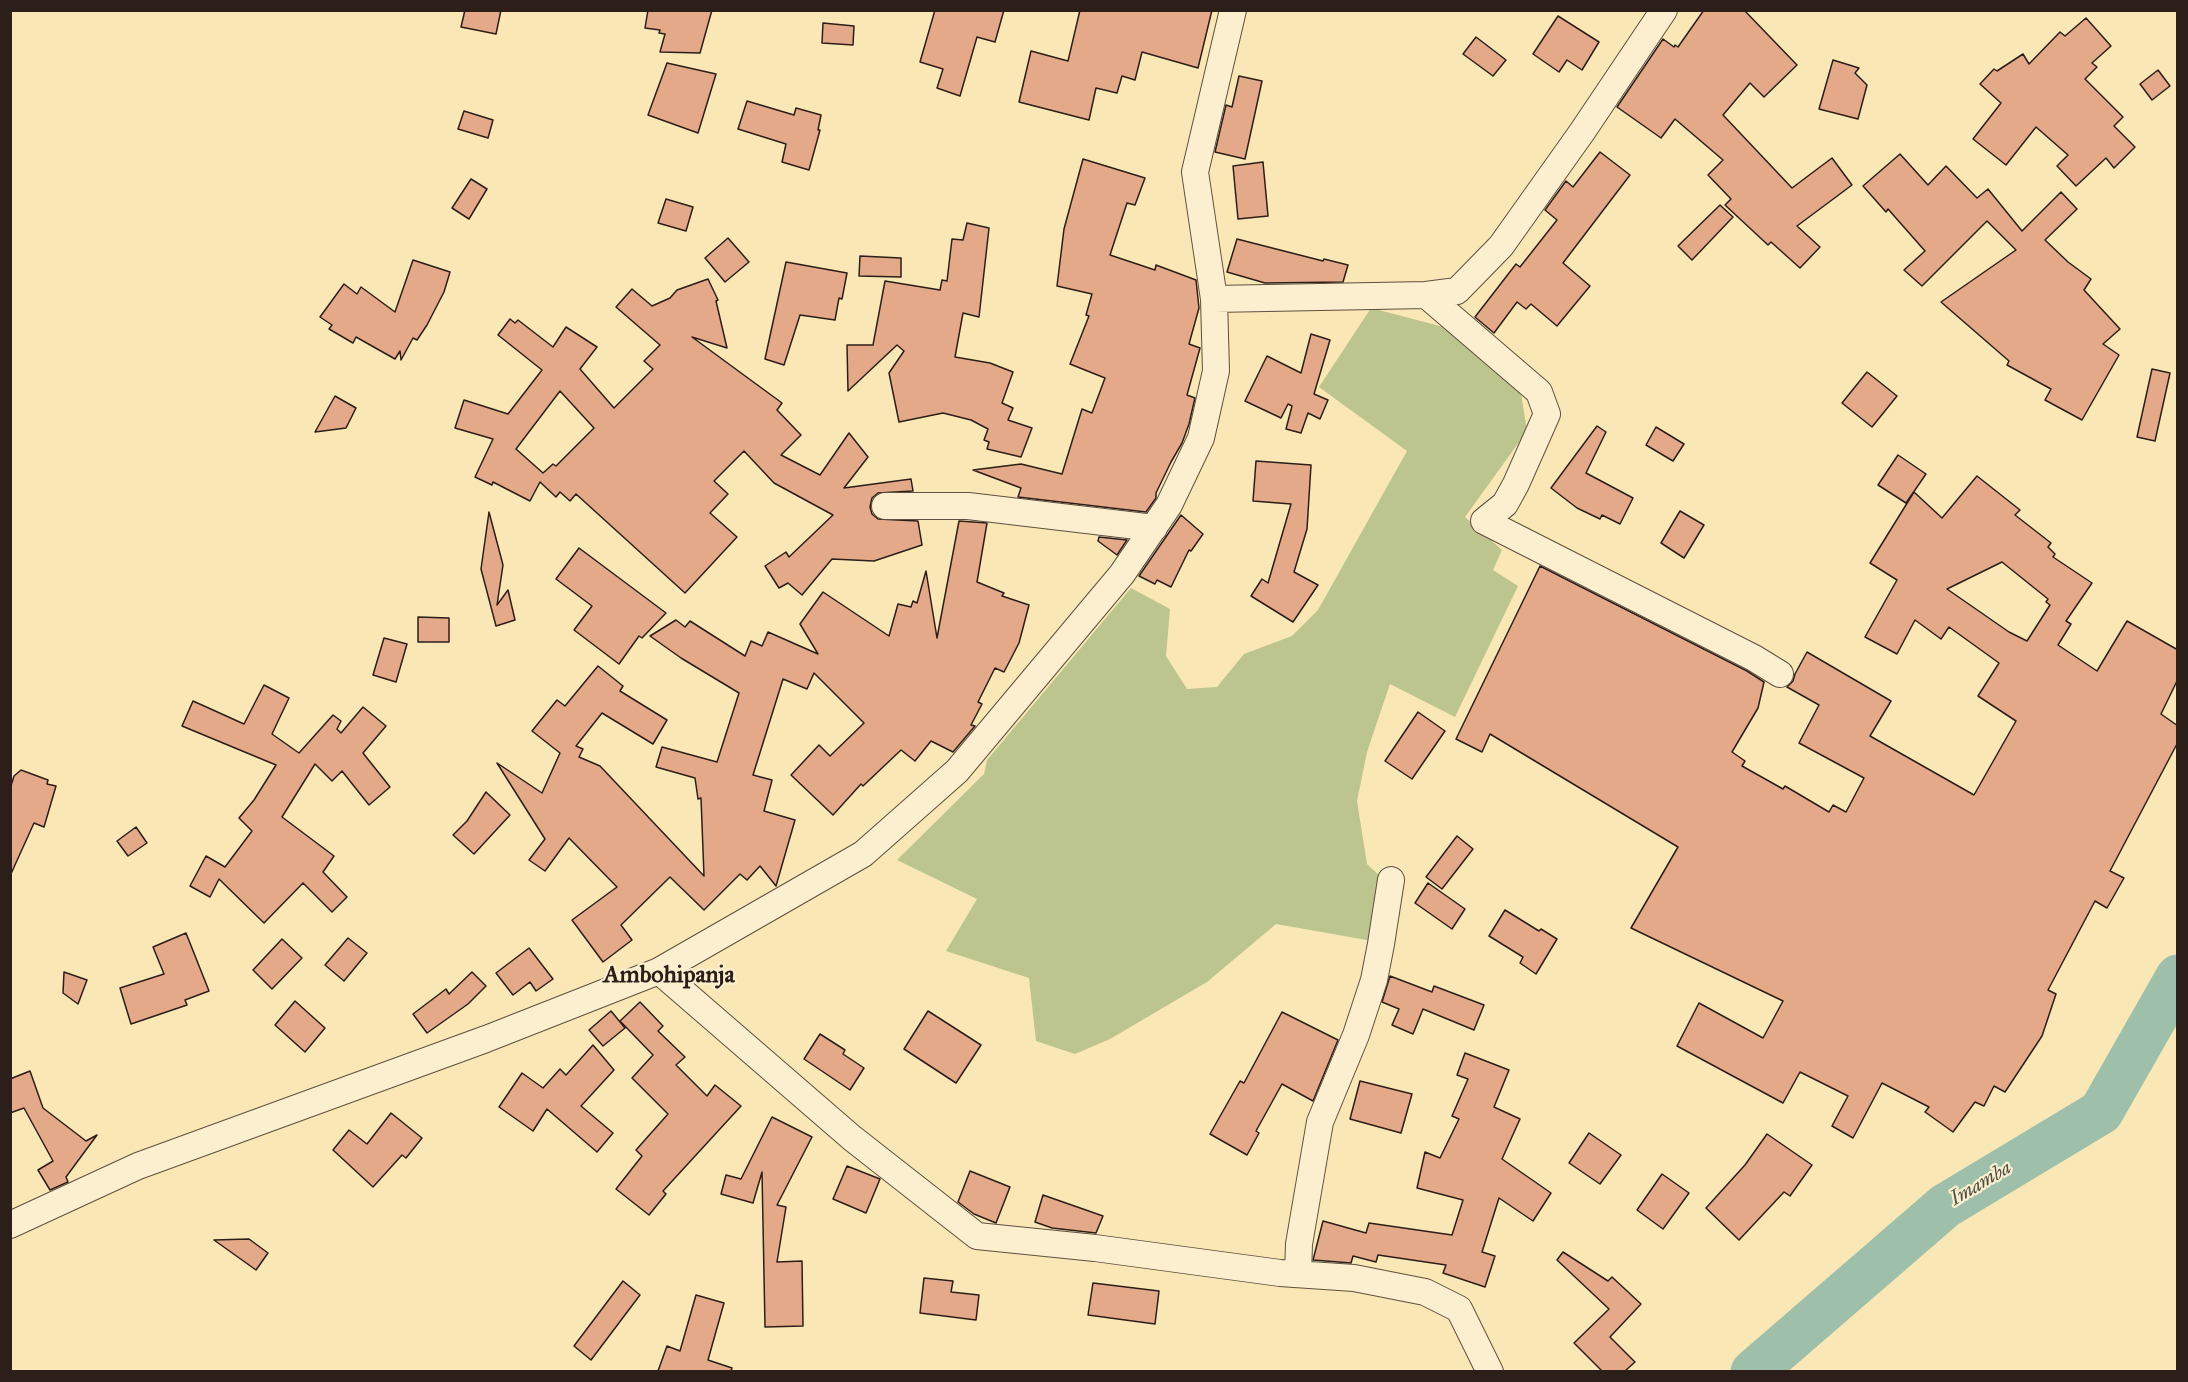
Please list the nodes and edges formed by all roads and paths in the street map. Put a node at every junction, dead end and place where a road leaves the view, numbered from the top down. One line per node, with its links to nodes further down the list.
1 (1233, 10): 4 (street)
2 (1664, 10): 3 (street)
3 (1426, 296): 4 (street); 7 (street)
4 (1214, 299): 6 (street)
5 (885, 506): 6 (street)
6 (1154, 528): 9 (street)
7 (1780, 674)
8 (1391, 880): 11 (street)
9 (659, 971): 10 (street); 11 (street)
10 (10, 1225)
11 (1298, 1274): 12 (street)
12 (1490, 1371)

